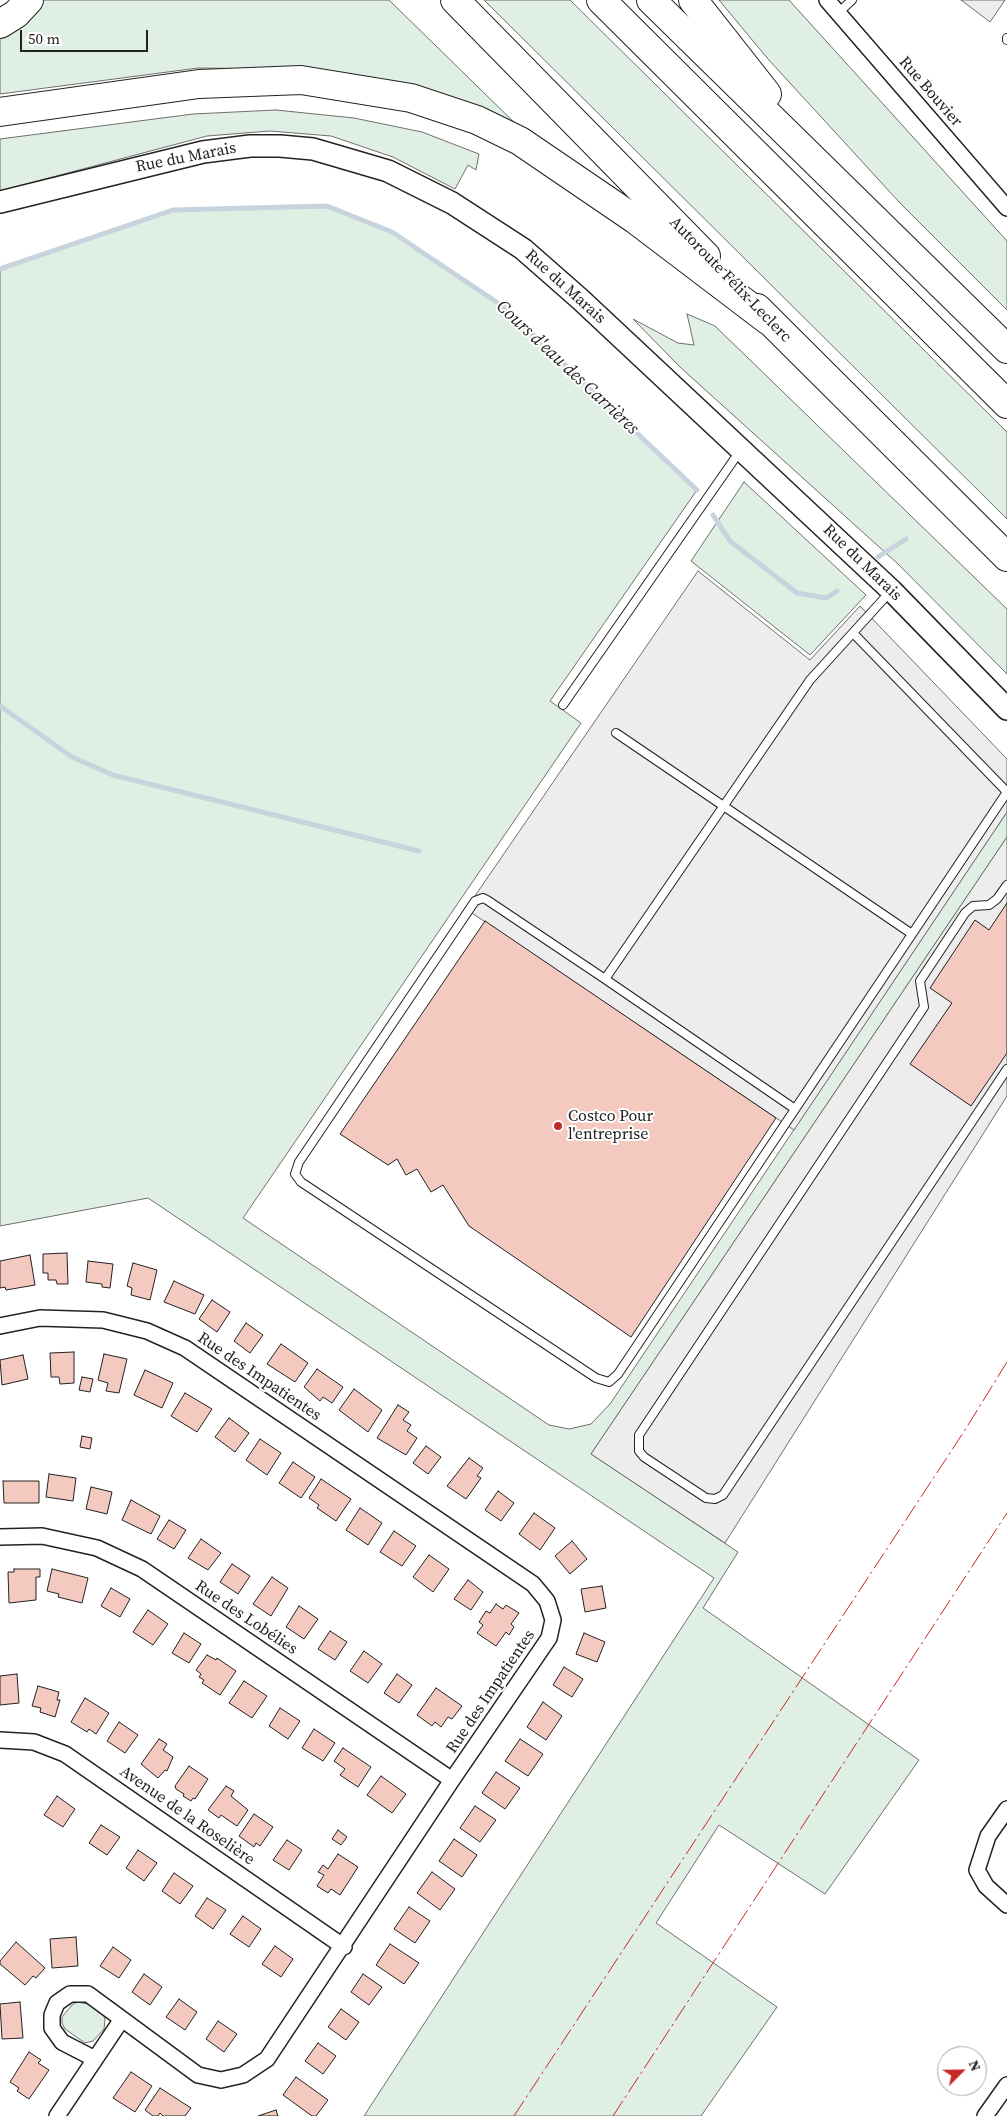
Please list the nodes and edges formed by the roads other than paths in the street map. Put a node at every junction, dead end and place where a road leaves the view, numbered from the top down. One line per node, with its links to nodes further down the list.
1 (29, 0): 9 (highway)
2 (454, 0): 14 (highway, Autoroute Félix-Leclerc)
3 (601, 0): 16 (highway)
4 (651, 0): 11 (highway)
5 (693, 0): 11 (highway)
6 (827, 0): 8 (street, Rue Bouvier)
7 (852, 0): 8 (lane)
8 (838, 12): 13 (street, Rue Bouvier)
9 (0, 24)
10 (0, 112): 14 (highway)
11 (836, 182): 15 (highway)
12 (0, 202): 17 (street, Rue du Marais)
13 (1007, 208)
14 (769, 321): 18 (highway, Autoroute Félix-Leclerc)
15 (1007, 349)
16 (1007, 404)
17 (741, 449): 19 (street, Rue du Marais); 21 (lane)
18 (1007, 557)
19 (892, 591): 20 (lane); 22 (street, Rue du Marais)
20 (853, 633): 24 (lane); 25 (lane)
21 (563, 705)
22 (1007, 709)
23 (616, 733): 25 (lane)
24 (1007, 792): 27 (lane)
25 (723, 806): 27 (lane); 28 (lane)
26 (1007, 885): 29 (lane)
27 (912, 934): 30 (lane)
28 (604, 979): 30 (lane); 30 (lane)
29 (1007, 1068)
30 (795, 1109)
31 (0, 1326): 34 (street, Rue des Impatientes)
32 (0, 1537): 34 (street, Rue des Lobélies)
33 (0, 1740): 37 (street, Avenue de la Roselière)
34 (452, 1780): 37 (street, Rue des Impatientes)
35 (1007, 1808): 36 (street)
36 (1007, 1905)
37 (344, 1947): 38 (street, Rue des Impatientes)
38 (122, 2019): 39 (street); 39 (street, Rue des Impatientes)
39 (96, 2059): 41 (street)
40 (1007, 2084): 42 (street)
41 (57, 2116)
42 (985, 2116)

